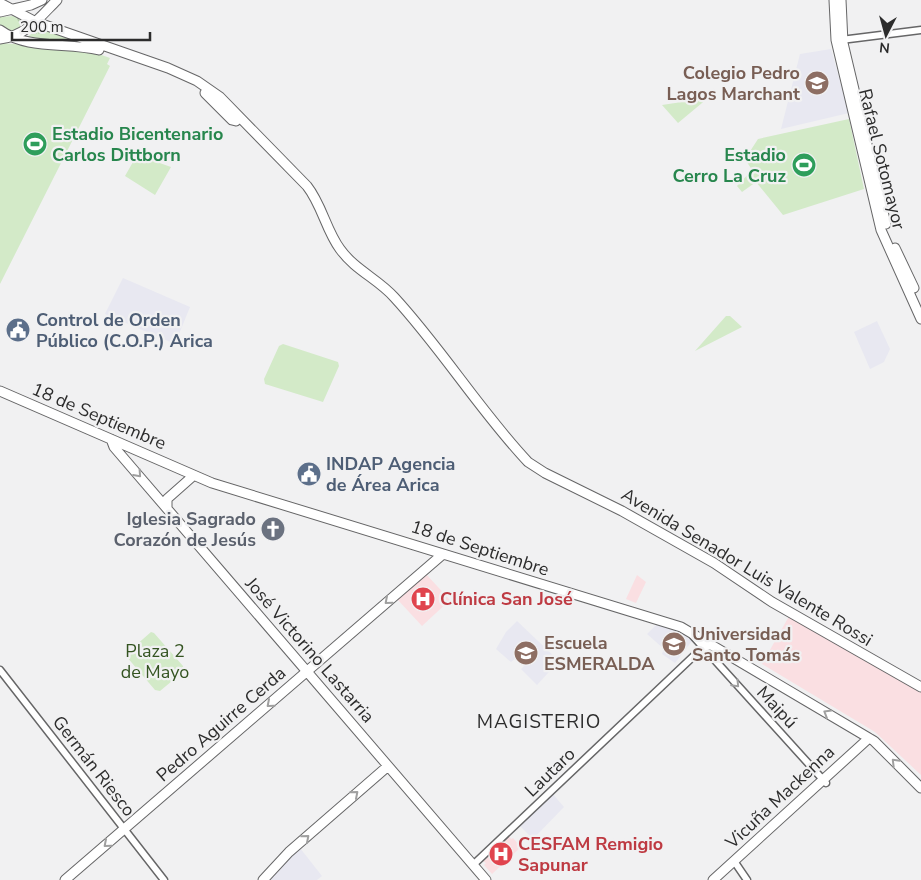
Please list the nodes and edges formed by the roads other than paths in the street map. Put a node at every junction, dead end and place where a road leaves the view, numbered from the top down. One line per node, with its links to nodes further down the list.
1 (42, 0): 7 (main road)
2 (57, 0): 6 (main road)
3 (834, 0): 15 (main road, Rafael Sotomayor)
4 (841, 0): 15 (main road, Rafael Sotomayor)
5 (0, 3): 7 (main road, Avenida Senador Luis Valente Rossi)
6 (49, 8): 9 (main road); 11 (main road)
7 (11, 10): 8 (main road); 9 (main road, Avenida Senador Luis Valente Rossi)
8 (0, 12)
9 (36, 22): 11 (main road, Avenida Senador Luis Valente Rossi); 13 (main road)
10 (0, 30): 13 (main road)
11 (56, 30): 16 (main road, Avenida Senador Luis Valente Rossi)
12 (921, 30): 15 (street)
13 (12, 38): 14 (main road); 16 (main road, Avenida Senador Luis Valente Rossi)
14 (0, 39)
15 (839, 40): 17 (main road, Rafael Sotomayor); 18 (main road, Rafael Sotomayor)
16 (242, 122): 31 (main road, Avenida Senador Luis Valente Rossi)
17 (921, 304)
18 (921, 318)
19 (0, 391): 20 (main road, 18 de Septiembre)
20 (111, 440): 21 (main road, 18 de Septiembre); 22 (main road, José Victorino Lastarria, one-way to 22)
21 (193, 476): 22 (main road); 23 (main road, 18 de Septiembre)
22 (167, 507): 30 (main road, José Victorino Lastarria)
23 (429, 549): 24 (main road, 18 de Septiembre); 25 (main road)
24 (443, 554): 25 (main road, Pedro Aguirre Cerda); 26 (main road, 18 de Septiembre)
25 (425, 569): 30 (main road, Pedro Aguirre Cerda, one-way to 30)
26 (686, 629): 27 (main road, 18 de Septiembre); 28 (street, Maipú)
27 (716, 647): 28 (street); 32 (main road, 18 de Septiembre, one-way to 27)
28 (703, 648): 34 (street, Maipú, one-way to 34); 38 (street, Lautaro)
29 (0, 670): 36 (street, Germán Riesco)
30 (307, 672): 33 (main road, José Victorino Lastarria); 36 (main road, Pedro Aguirre Cerda, one-way to 36)
31 (921, 687)
32 (871, 739): 34 (main road, Vicuña Mackenna); 35 (main road, 18 de Septiembre, one-way to 32)
33 (388, 766): 38 (main road, José Victorino Lastarria); 41 (main road, one-way to 33)
34 (824, 781): 37 (main road, Vicuña Mackenna)
35 (921, 788)
36 (124, 829): 39 (main road, Pedro Aguirre Cerda, one-way to 39); 40 (street, Germán Riesco)
37 (736, 863): 43 (main road, Vicuña Mackenna); 44 (main road, Vicuña Mackenna); 45 (street)
38 (473, 865): 42 (main road, José Victorino Lastarria)
39 (65, 880)
40 (164, 880)
41 (263, 880)
42 (486, 880)
43 (713, 880)
44 (722, 880)
45 (748, 880)

